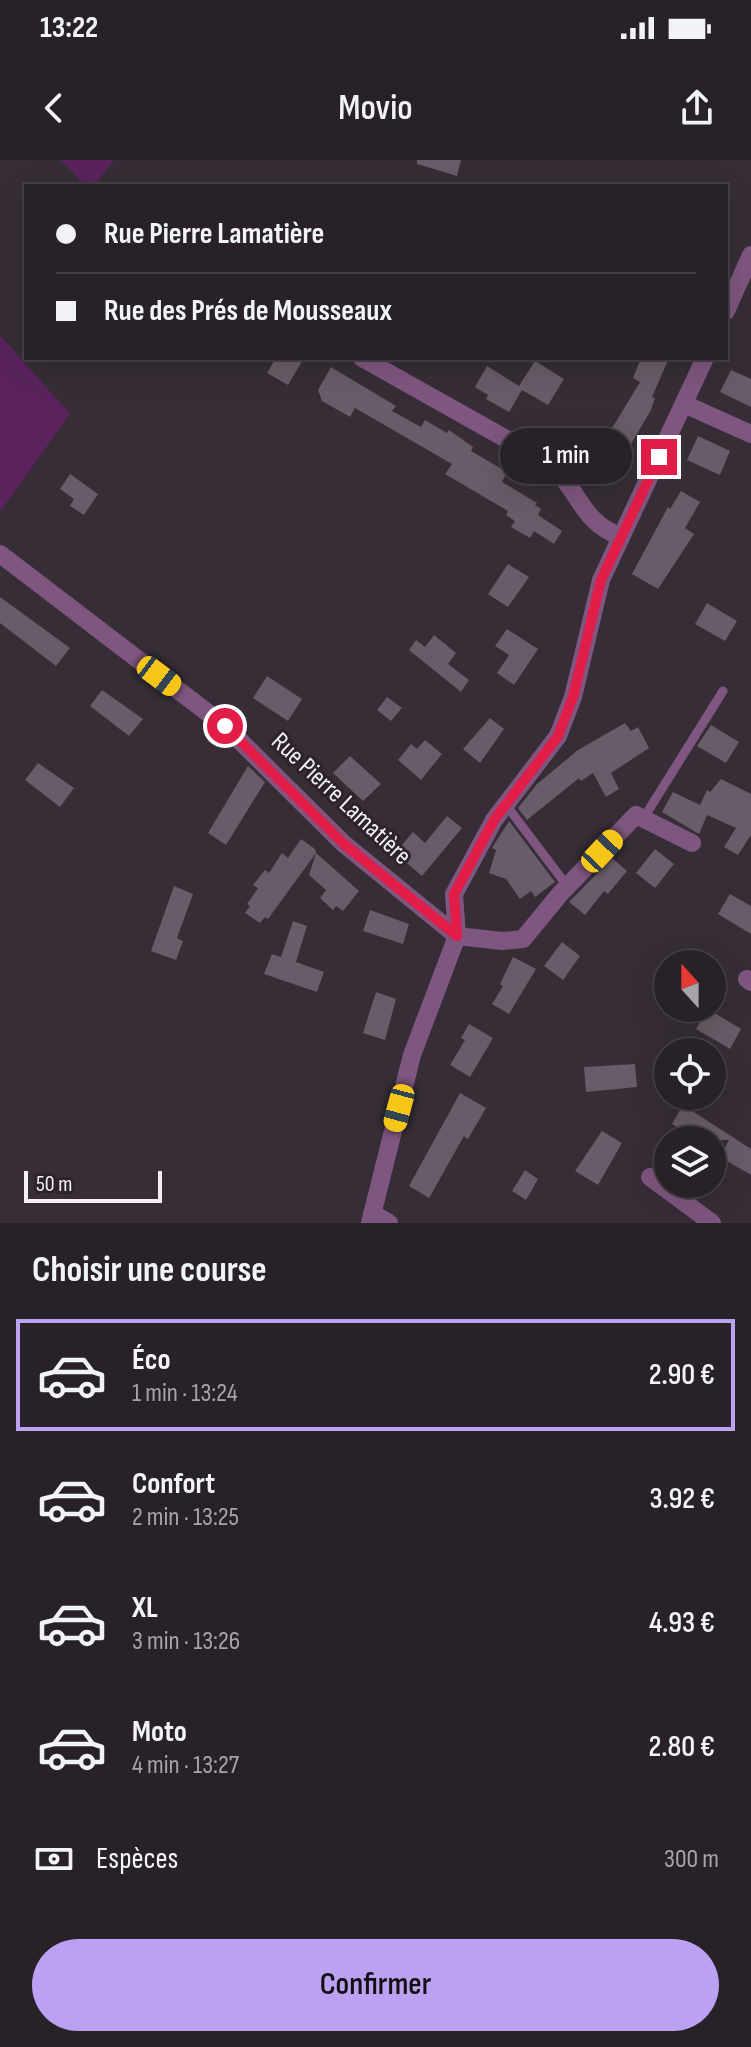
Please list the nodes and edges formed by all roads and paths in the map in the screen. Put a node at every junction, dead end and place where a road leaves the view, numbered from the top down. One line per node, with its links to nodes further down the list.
1 (751, 255): 2 (street)
2 (728, 307)
3 (366, 360): 7 (street)
4 (704, 360): 5 (street)
5 (684, 404): 6 (street); 7 (street)
6 (751, 434)
7 (621, 537): 10 (street)
8 (0, 554): 14 (street, Rue Pierre Lamatière)
9 (723, 691): 11 (lane)
10 (506, 805): 13 (lane); 14 (street)
11 (643, 819): 12 (street); 13 (street)
12 (692, 843)
13 (568, 887): 14 (street)
14 (457, 936): 16 (street)
15 (650, 1177): 18 (street)
16 (371, 1218): 17 (street)
17 (389, 1223)
18 (712, 1223)

